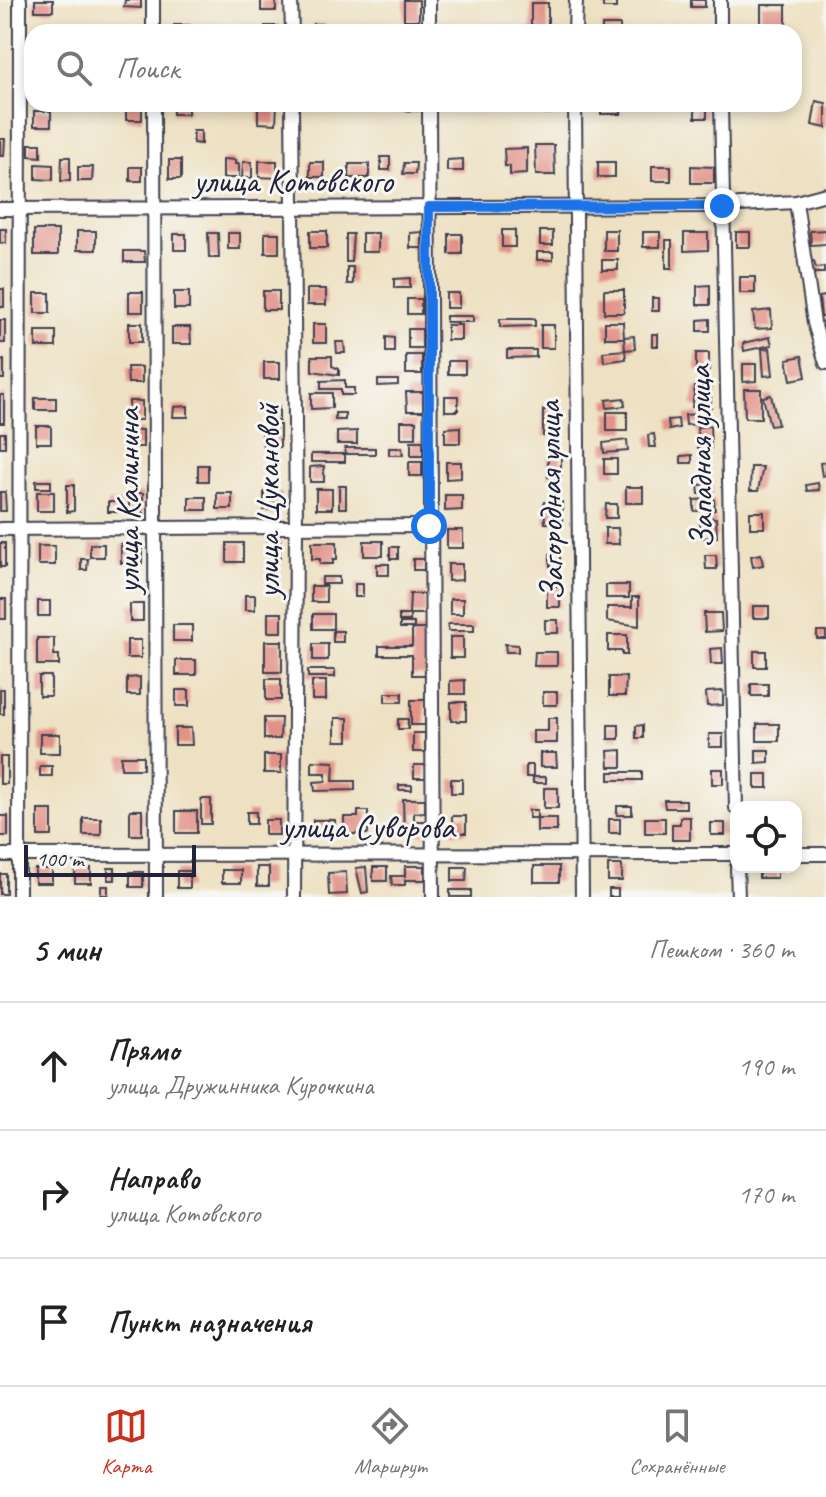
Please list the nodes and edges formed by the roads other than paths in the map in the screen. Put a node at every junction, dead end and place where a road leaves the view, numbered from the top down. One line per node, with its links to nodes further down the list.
1 (20, 0): 25 (street)
2 (153, 0): 7 (street)
3 (291, 0): 8 (street)
4 (429, 0): 9 (street)
5 (576, 0): 10 (street)
6 (720, 0): 11 (street)
7 (153, 24)
8 (292, 24)
9 (429, 24)
10 (575, 24)
11 (720, 24)
12 (154, 112): 22 (street, улица Калинина)
13 (292, 112): 23 (street, улица Цукановой)
14 (429, 112): 21 (street)
15 (575, 112): 19 (street, Загородная улица)
16 (721, 112): 20 (street, Западная улица)
17 (826, 194): 18 (street, улица Котовского)
18 (796, 202): 20 (street, улица Котовского); 26 (street)
19 (575, 206): 20 (street, улица Котовского); 21 (street, улица Котовского); 41 (street, Загородная улица)
20 (722, 206): 32 (street, Западная улица)
21 (429, 207): 23 (street, улица Котовского); 27 (street)
22 (154, 208): 23 (street, улица Котовского); 25 (street, улица Котовского); 28 (street, улица Калинина)
23 (292, 208): 29 (street, улица Цукановой)
24 (0, 209): 25 (street, улица Котовского)
25 (20, 209): 30 (street)
26 (826, 363)
27 (429, 526): 29 (street); 40 (street)
28 (155, 527): 29 (street); 30 (street); 33 (street, улица Калинина)
29 (296, 527): 34 (street, улица Цукановой)
30 (20, 528): 31 (street); 39 (street)
31 (0, 529)
32 (736, 801)
33 (156, 853): 34 (street, улица Суворова); 39 (street, улица Суворова); 44 (street, улица Калинина)
34 (293, 854): 40 (street, улица Суворова); 45 (street, улица Цукановой)
35 (730, 854): 41 (street, улица Суворова)
36 (802, 854): 37 (street)
37 (826, 854)
38 (0, 855): 39 (street, улица Суворова)
39 (19, 855): 43 (street)
40 (434, 855): 41 (street, улица Суворова); 46 (street)
41 (582, 855): 47 (street, Загородная улица)
42 (737, 873): 48 (street)
43 (19, 897)
44 (156, 897)
45 (294, 897)
46 (433, 897)
47 (582, 897)
48 (738, 897)

